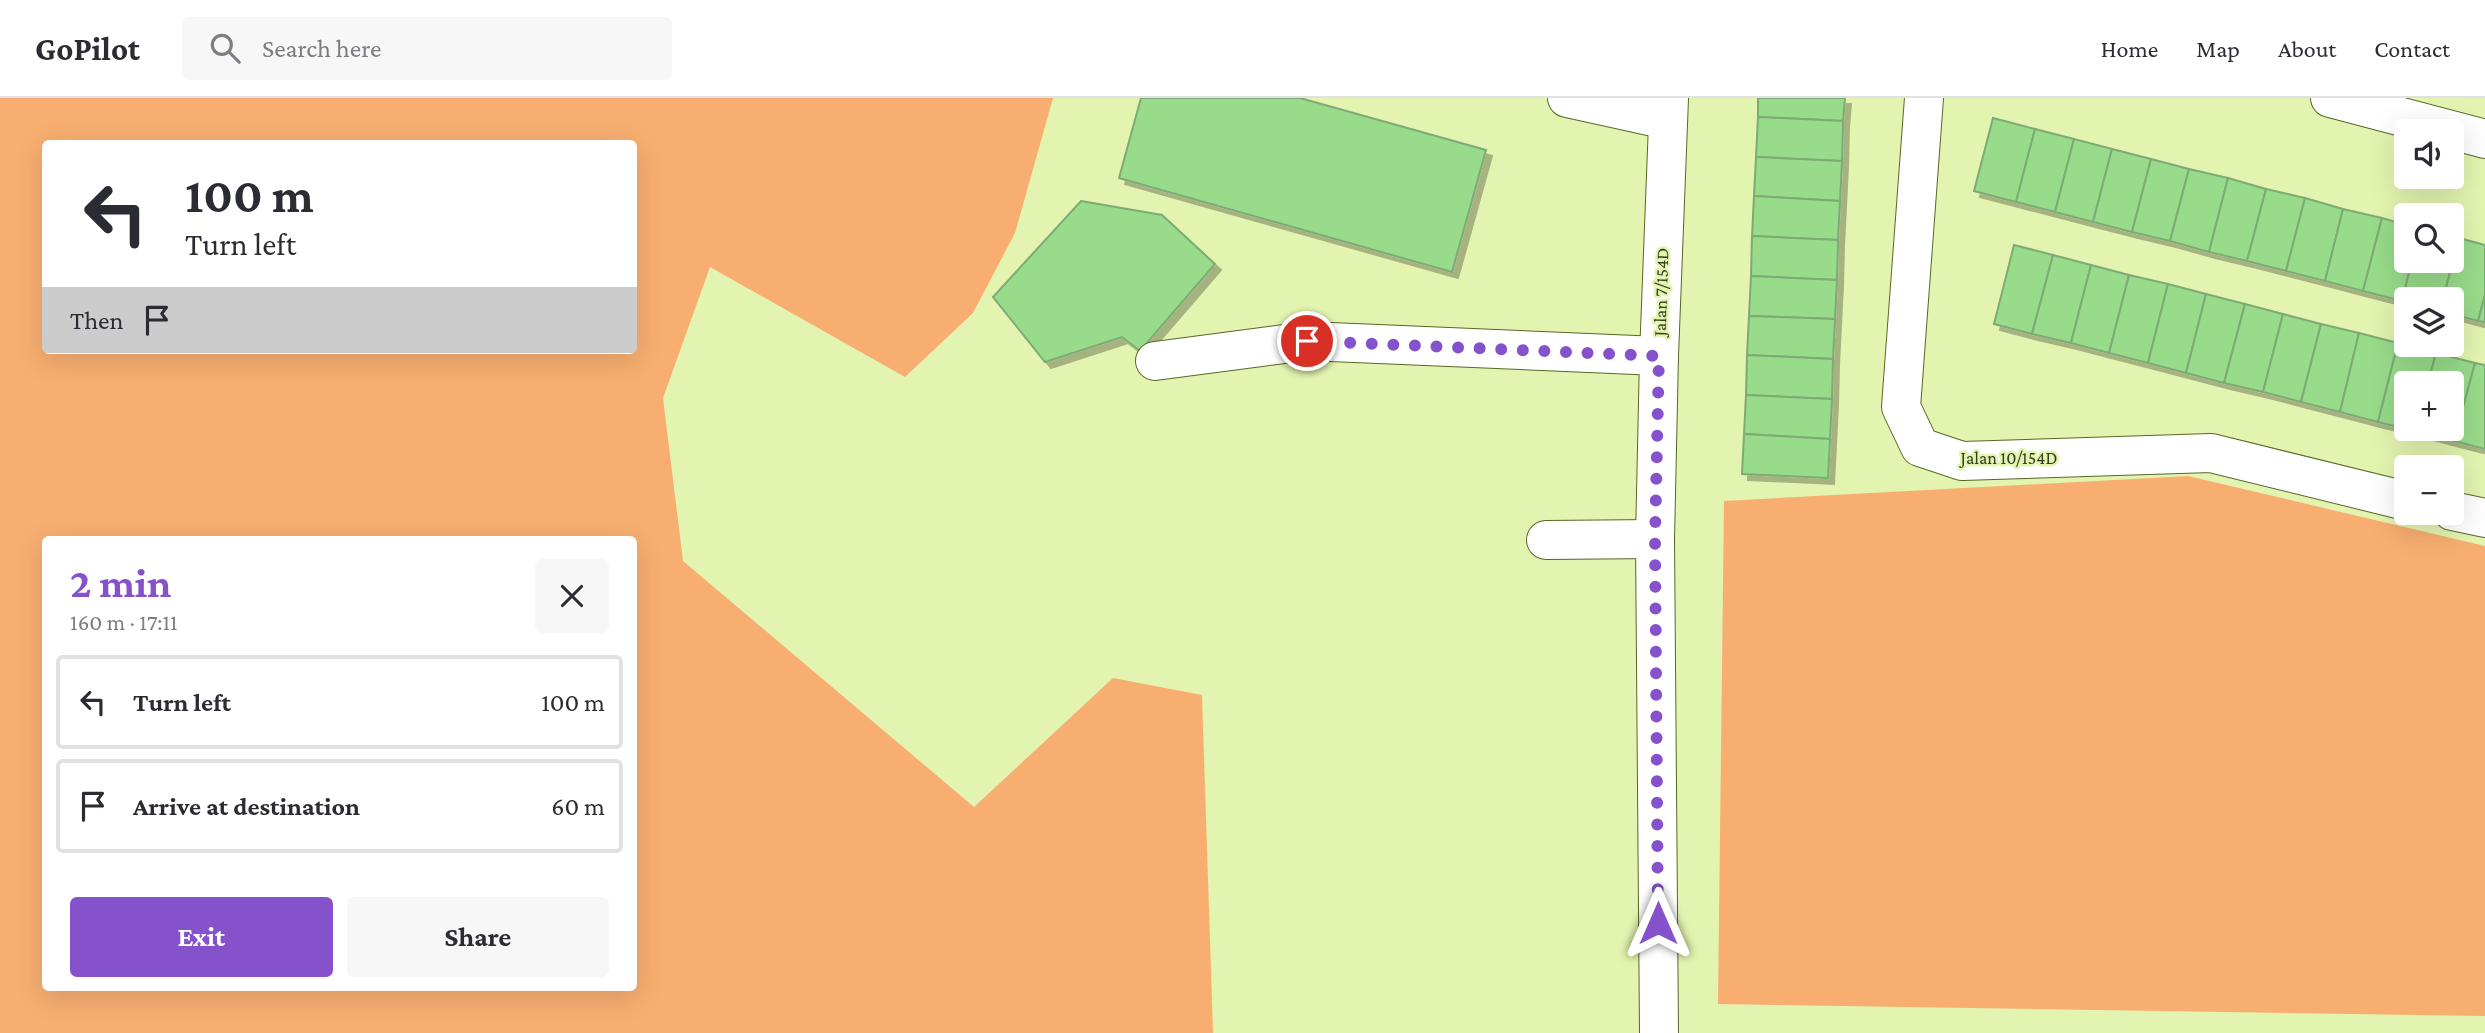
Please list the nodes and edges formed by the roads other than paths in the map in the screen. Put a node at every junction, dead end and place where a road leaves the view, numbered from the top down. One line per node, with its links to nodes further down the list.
1 (1567, 98): 4 (street)
2 (1924, 98): 8 (street, Jalan 10/154D)
3 (2330, 98): 5 (street)
4 (1668, 109): 6 (street, Jalan 7/154D)
5 (2485, 139)
6 (1659, 356): 7 (street); 11 (street, Jalan 7/154D)
7 (1155, 361)
8 (2394, 498)
9 (2464, 514): 10 (street)
10 (2485, 518)
11 (1655, 539): 12 (street); 13 (street, Jalan 7/154D)
12 (1546, 540)
13 (1659, 1033)

